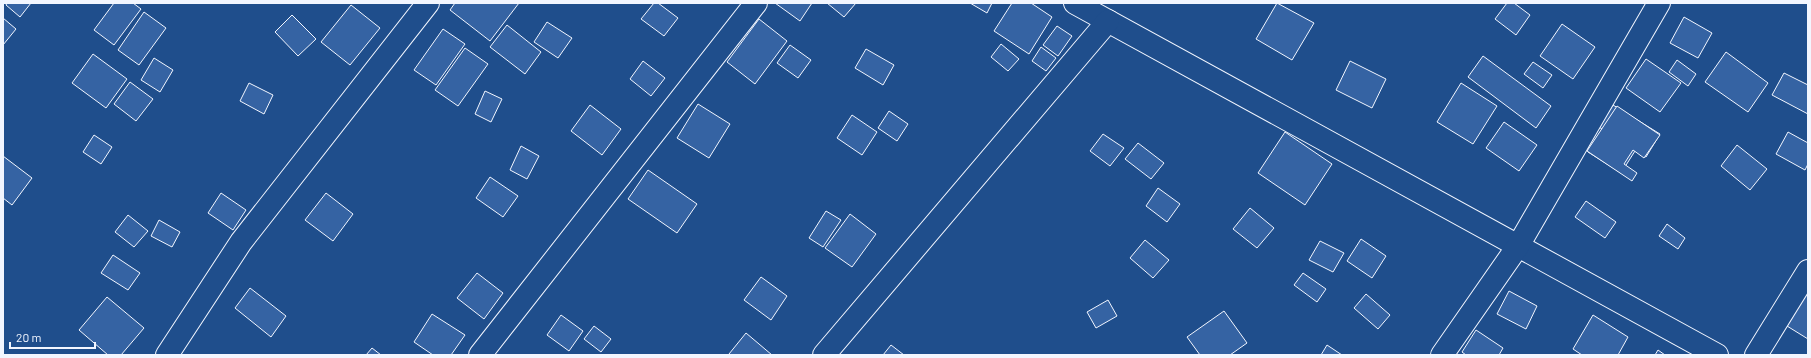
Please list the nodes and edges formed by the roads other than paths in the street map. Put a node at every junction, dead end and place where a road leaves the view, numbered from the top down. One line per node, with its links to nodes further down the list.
1 (428, 3): 8 (street)
2 (756, 3): 9 (street)
3 (1075, 3): 5 (street)
4 (1660, 3): 6 (street)
5 (1108, 21): 6 (street); 10 (street)
6 (1518, 246): 11 (street); 12 (street)
7 (1808, 271): 13 (street)
8 (167, 355)
9 (480, 355)
10 (824, 355)
11 (1442, 355)
12 (1717, 355)
13 (1756, 355)

